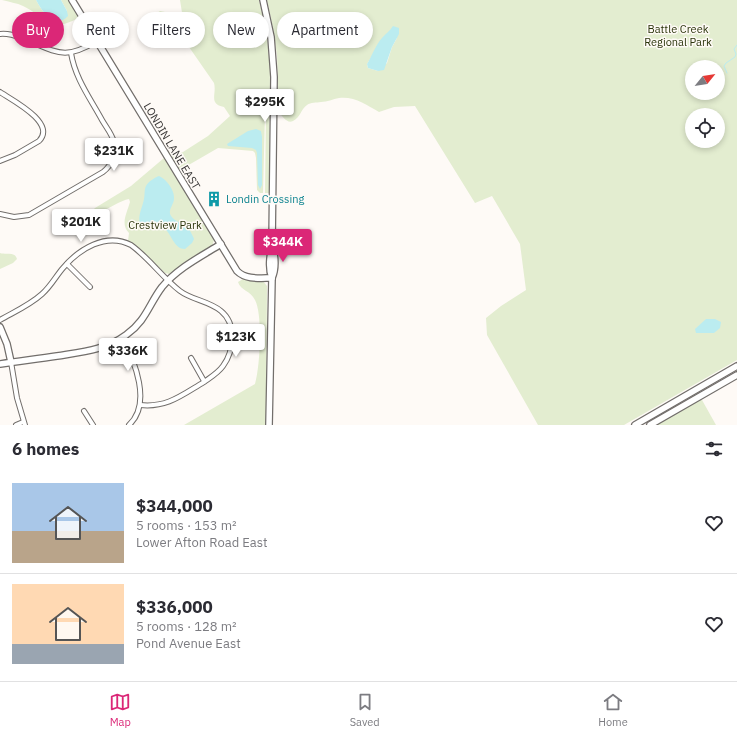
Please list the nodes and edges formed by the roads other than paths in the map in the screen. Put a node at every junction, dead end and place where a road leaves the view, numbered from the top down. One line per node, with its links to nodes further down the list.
1 (72, 0): 3 (street, LONDIN LANE EAST)
2 (263, 0): 13 (street)
3 (79, 12)
4 (0, 34): 7 (street)
5 (85, 48): 7 (street)
6 (101, 48): 11 (street, LONDIN LANE EAST)
7 (71, 53): 10 (street)
8 (0, 92): 9 (street)
9 (0, 161)
10 (0, 214)
11 (221, 244): 13 (street, LONDIN LANE EAST); 14 (street)
12 (67, 264): 14 (street); 15 (street); 16 (street)
13 (272, 278): 31 (street)
14 (168, 280): 18 (street); 24 (street)
15 (90, 286)
16 (0, 320)
17 (0, 327): 20 (street)
18 (122, 338): 20 (street); 25 (street)
19 (191, 358): 24 (street)
20 (11, 362): 21 (street); 27 (street)
21 (0, 364)
22 (737, 366): 32 (street)
23 (737, 375): 33 (street)
24 (204, 382): 25 (street)
25 (140, 405): 30 (street)
26 (84, 410): 29 (street)
27 (24, 423): 28 (street)
28 (16, 425)
29 (93, 425)
30 (129, 425)
31 (269, 425)
32 (635, 425)
33 (650, 425)

